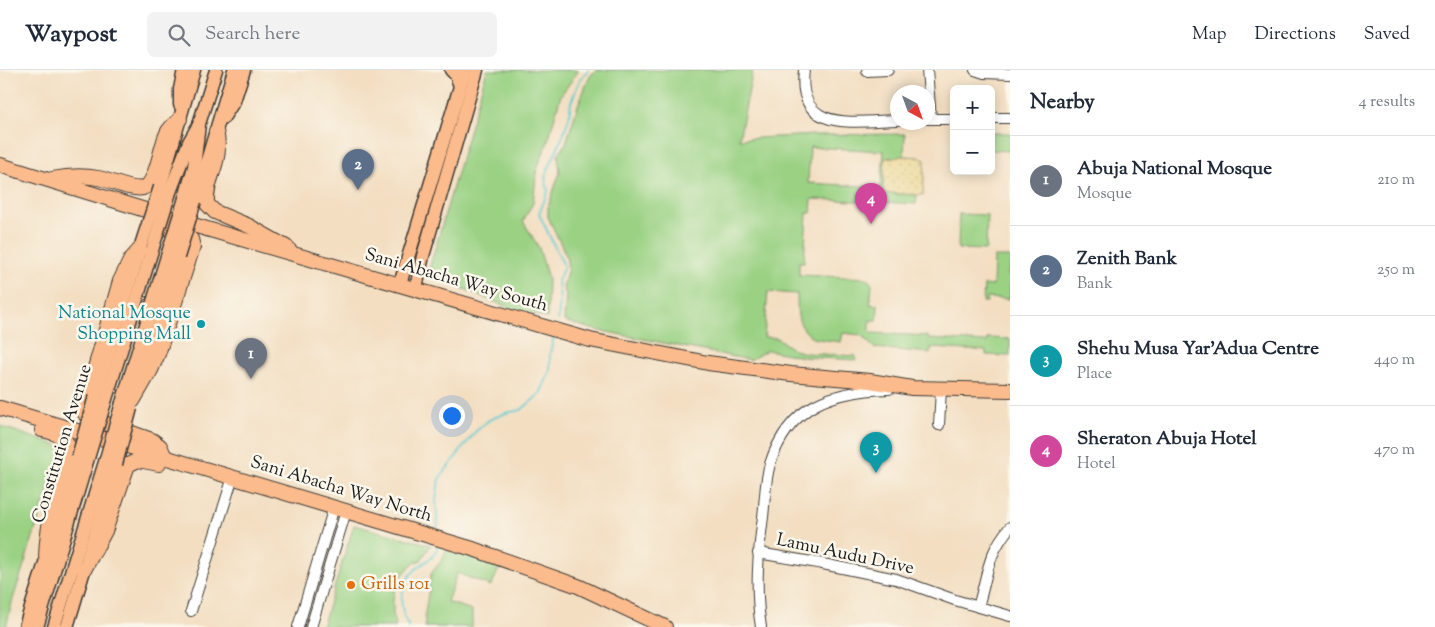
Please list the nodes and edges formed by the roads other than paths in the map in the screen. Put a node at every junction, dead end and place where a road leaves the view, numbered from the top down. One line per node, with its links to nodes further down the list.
1 (184, 70): 17 (main road)
2 (194, 70): 17 (main road, Constitution Avenue)
3 (216, 70): 23 (main road, Constitution Avenue)
4 (234, 70): 24 (main road, Constitution Avenue)
5 (244, 70): 24 (main road)
6 (451, 70): 16 (main road)
7 (465, 70): 16 (main road)
8 (477, 70): 33 (main road)
9 (804, 70): 22 (street)
10 (888, 70): 13 (street)
11 (927, 70): 15 (street)
12 (975, 70): 14 (street)
13 (867, 71)
14 (1010, 74)
15 (928, 85)
16 (460, 86): 32 (main road)
17 (181, 115): 26 (highway); 27 (main road, Constitution Avenue)
18 (995, 118): 19 (street)
19 (1010, 118)
20 (935, 119): 21 (street)
21 (950, 119)
22 (890, 120)
23 (199, 124): 27 (main road, Constitution Avenue); 29 (main road, Constitution Avenue)
24 (217, 127): 29 (main road, Constitution Avenue); 31 (highway)
25 (0, 165): 26 (highway, Sani Abacha Way South)
26 (48, 180): 28 (highway, Sani Abacha Way South)
27 (165, 190): 30 (main road, Constitution Avenue, bridge)
28 (102, 196): 31 (highway, Sani Abacha Way South); 37 (highway)
29 (190, 200): 37 (main road, Constitution Avenue, bridge)
30 (145, 247): 41 (highway); 43 (main road, Constitution Avenue, bridge)
31 (296, 255): 32 (highway, Sani Abacha Way South)
32 (400, 284): 33 (highway, Sani Abacha Way South)
33 (416, 288): 34 (highway, Sani Abacha Way South)
34 (912, 388): 35 (highway, Sani Abacha Way South); 47 (street)
35 (941, 389): 36 (highway, Sani Abacha Way South); 40 (street)
36 (1010, 390)
37 (129, 404): 45 (main road, Constitution Avenue, bridge)
38 (0, 408): 41 (highway, Sani Abacha Way North)
39 (0, 413): 43 (highway)
40 (939, 424)
41 (165, 457): 42 (highway, Sani Abacha Way North)
42 (233, 477): 44 (highway, Sani Abacha Way North); 45 (highway); 51 (street)
43 (62, 509): 48 (highway); 54 (main road, Constitution Avenue)
44 (340, 509): 57 (street); 58 (street); 59 (highway, Sani Abacha Way North)
45 (100, 518): 49 (highway); 55 (main road, Constitution Avenue)
46 (1010, 527): 50 (street)
47 (758, 554): 50 (street, Lamu Audu Drive); 60 (street)
48 (46, 557): 53 (main road)
49 (84, 570): 56 (main road)
50 (978, 607): 52 (street, Lamu Audu Drive)
51 (191, 611)
52 (1010, 616)
53 (25, 627)
54 (37, 627)
55 (54, 627)
56 (67, 627)
57 (298, 627)
58 (311, 627)
59 (665, 627)
60 (761, 627)

